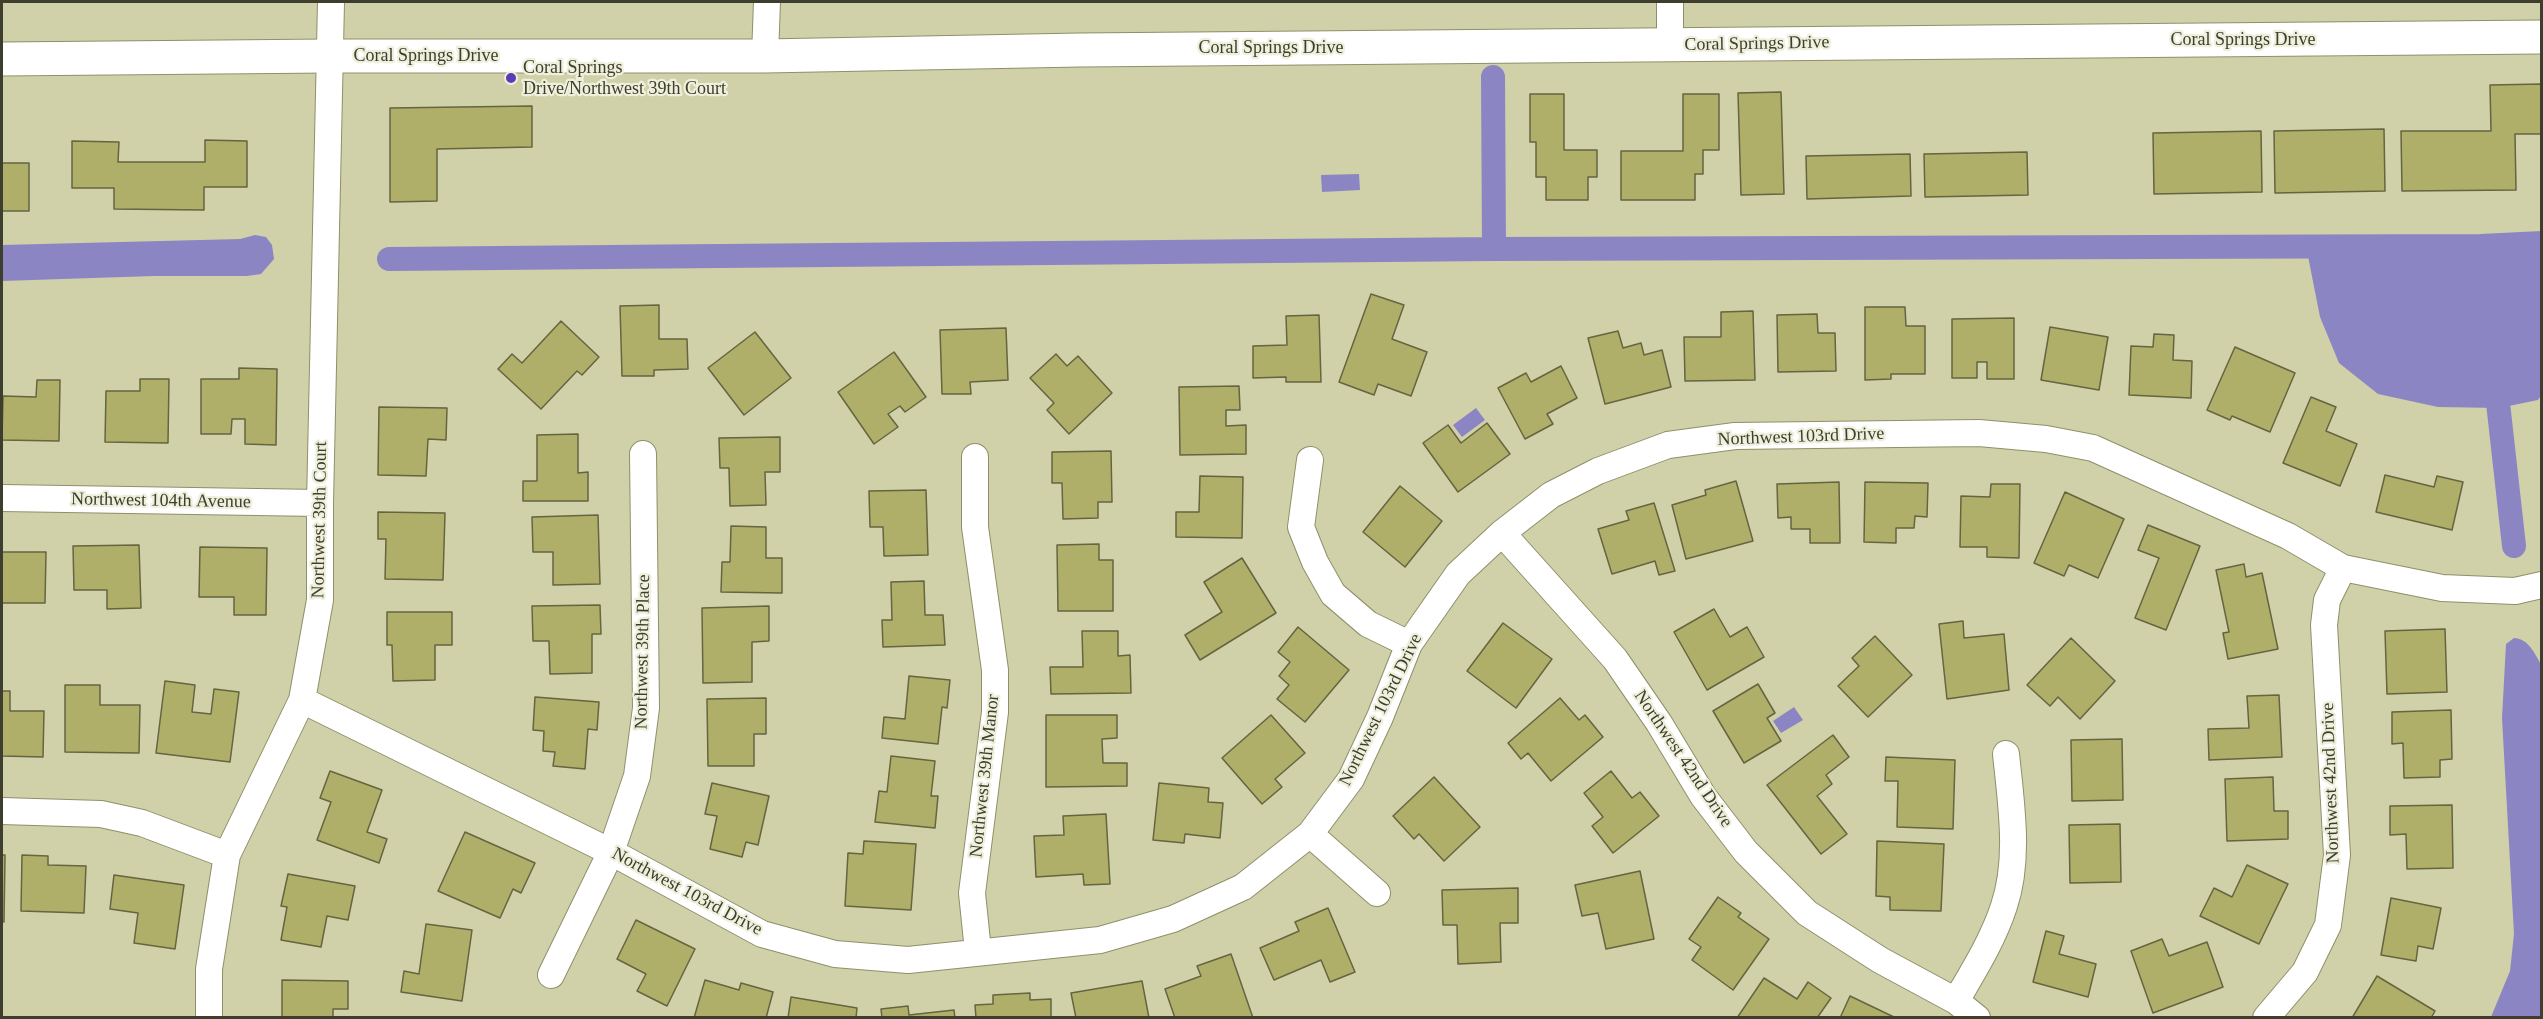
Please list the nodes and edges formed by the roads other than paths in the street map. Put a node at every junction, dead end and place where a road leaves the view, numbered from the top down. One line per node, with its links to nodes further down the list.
1 (331, 2): 6 (street, Northwest 39th Court)
2 (767, 2): 7 (street)
3 (1670, 2): 5 (street)
4 (2541, 37): 5 (main road, Coral Springs Drive)
5 (1670, 45): 7 (main road, Coral Springs Drive)
6 (328, 56): 7 (main road, Coral Springs Drive); 8 (main road, Coral Springs Drive); 13 (street, Northwest 39th Court)
7 (765, 56)
8 (2, 59)
9 (643, 454): 22 (street, Northwest 39th Place)
10 (975, 457): 25 (street, Northwest 39th Manor)
11 (1310, 459): 17 (street)
12 (2, 498): 13 (street, Northwest 104th Avenue)
13 (320, 504): 18 (street, Northwest 39th Court)
14 (1502, 533): 15 (street, Northwest 103rd Drive); 17 (street, Northwest 103rd Drive); 27 (street, Northwest 42nd Drive)
15 (2343, 568): 16 (street, Northwest 103rd Drive); 30 (street, Northwest 42nd Drive)
16 (2541, 585)
17 (1409, 644): 21 (street, Northwest 103rd Drive)
18 (302, 700): 22 (street, Northwest 103rd Drive); 23 (street, Northwest 39th Court)
19 (2006, 754): 27 (street)
20 (2, 811): 23 (street)
21 (1310, 834): 24 (street); 25 (street, Northwest 103rd Drive)
22 (611, 852): 25 (street, Northwest 103rd Drive); 26 (street, Northwest 39th Place)
23 (227, 855): 28 (street, Northwest 39th Court)
24 (1377, 893)
25 (978, 951)
26 (551, 975)
27 (1956, 1001): 29 (street, Northwest 42nd Drive)
28 (208, 1017)
29 (1977, 1017)
30 (2266, 1017)

